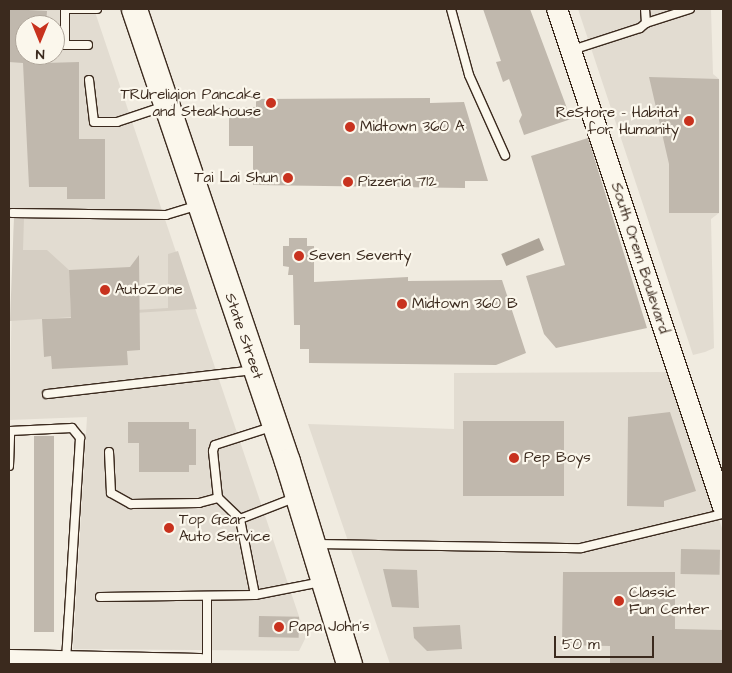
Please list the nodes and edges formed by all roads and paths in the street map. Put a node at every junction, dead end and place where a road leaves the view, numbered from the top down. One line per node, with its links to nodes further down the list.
1 (97, 9): 8 (lane)
2 (134, 9): 11 (main road, State Street)
3 (451, 9): 12 (lane)
4 (557, 9): 9 (street, South Orem Boulevard)
5 (645, 9): 7 (lane)
6 (690, 9): 7 (lane)
7 (646, 23): 9 (lane)
8 (88, 45)
9 (571, 50): 22 (street, South Orem Boulevard)
10 (89, 80): 11 (lane)
11 (166, 106): 13 (main road, State Street)
12 (505, 156)
13 (200, 204): 14 (lane); 15 (main road, State Street)
14 (12, 213)
15 (256, 370): 16 (lane); 17 (main road, State Street)
16 (47, 394)
17 (275, 426): 20 (main road, State Street); 21 (lane)
18 (109, 452): 21 (lane)
19 (9, 466): 31 (lane)
20 (297, 497): 24 (lane); 25 (main road, State Street)
21 (218, 498): 24 (lane)
22 (723, 507)
23 (723, 514): 25 (lane)
24 (240, 519): 27 (lane)
25 (310, 544): 26 (main road, State Street)
26 (323, 582): 27 (lane); 35 (main road, State Street)
27 (255, 595): 28 (lane)
28 (208, 596): 29 (lane); 34 (lane)
29 (100, 597)
30 (15, 661): 31 (street)
31 (66, 661): 32 (street)
32 (133, 664): 33 (street)
33 (201, 664)
34 (208, 664)
35 (350, 664)

